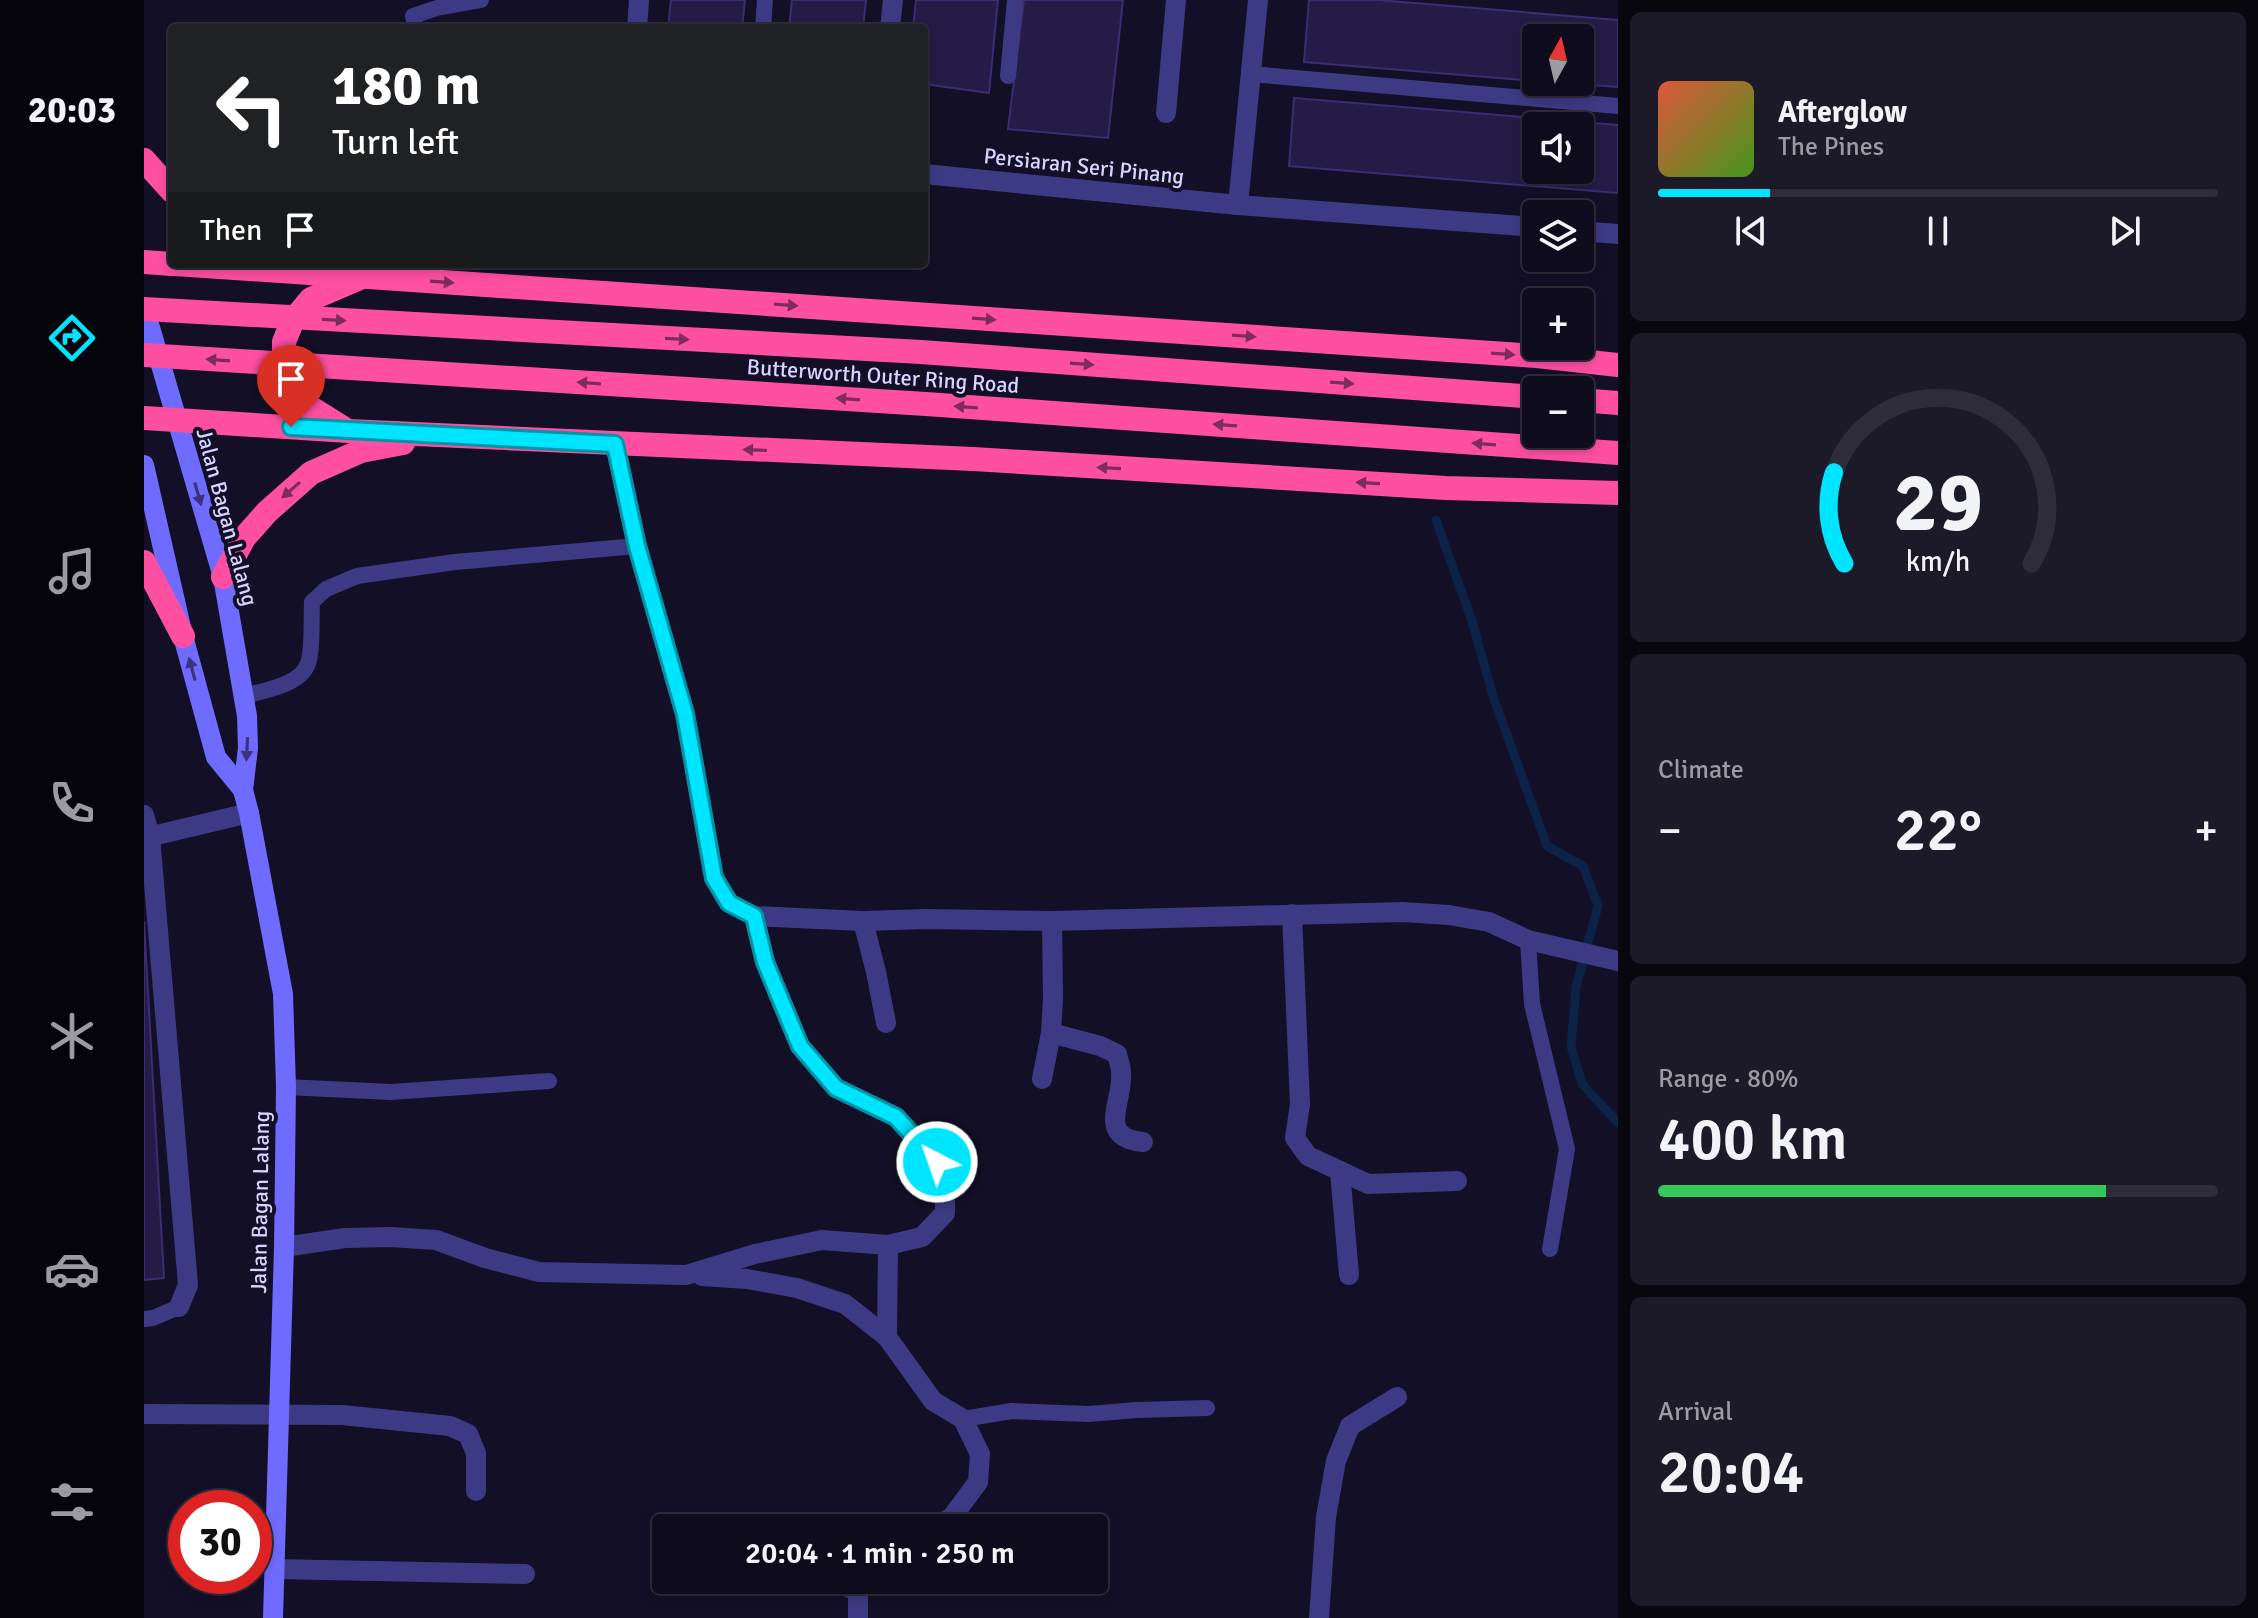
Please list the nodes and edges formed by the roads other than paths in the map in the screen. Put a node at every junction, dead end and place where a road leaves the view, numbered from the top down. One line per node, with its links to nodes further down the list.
1 (481, 0): 8 (lane)
2 (639, 0): 9 (street)
3 (765, 0): 10 (lane)
4 (893, 0): 11 (street)
5 (1015, 0): 13 (lane)
6 (1176, 0): 15 (street)
7 (1258, 0): 12 (street)
8 (411, 15)
9 (637, 24)
10 (763, 24)
11 (890, 24)
12 (1251, 74): 14 (lane); 19 (street)
13 (1008, 76)
14 (1618, 106)
15 (1166, 113)
16 (144, 160): 18 (highway)
17 (928, 174): 19 (street, Persiaran Seri Pinang)
18 (168, 187)
19 (1238, 205): 20 (street, Persiaran Seri Pinang)
20 (1522, 226)
21 (1594, 232): 22 (street)
22 (1618, 234)
23 (144, 262): 24 (highway)
24 (168, 264)
25 (234, 268): 28 (highway)
26 (320, 268): 28 (highway)
27 (405, 272): 28 (highway); 31 (highway, one-way to 31)
28 (355, 276): 37 (highway)
29 (144, 308): 32 (highway, Butterworth Outer Ring Road, one-way to 32); 36 (main road, Jalan Bagan Lalang)
30 (144, 355): 40 (highway, Butterworth Outer Ring Road, one-way to 30)
31 (1618, 365)
32 (1522, 396)
33 (1594, 401): 34 (highway)
34 (1618, 403)
35 (144, 418): 36 (highway)
36 (176, 420): 37 (highway); 45 (main road, Jalan Bagan Lalang, one-way to 45)
37 (348, 431): 38 (highway)
38 (441, 435): 39 (highway); 45 (highway, one-way to 45)
39 (615, 444): 42 (highway, one-way to 39); 43 (street)
40 (1618, 453)
41 (144, 465): 46 (main road, Jalan Bagan Lalang)
42 (1618, 493)
43 (637, 546): 47 (lane); 53 (street)
44 (144, 562): 46 (highway)
45 (223, 577): 47 (main road, Jalan Bagan Lalang)
46 (183, 636): 48 (main road, Jalan Bagan Lalang, one-way to 46)
47 (244, 696): 48 (main road, Jalan Bagan Lalang, one-way to 48)
48 (243, 790): 49 (main road, Jalan Bagan Lalang)
49 (249, 813): 51 (street); 62 (main road, Jalan Bagan Lalang)
50 (144, 815): 51 (street)
51 (147, 837): 71 (street)
52 (1292, 914): 55 (street); 56 (street); 64 (street)
53 (754, 916): 54 (street); 66 (street)
54 (863, 921): 55 (street); 58 (street)
55 (1052, 921): 59 (street)
56 (1536, 943): 57 (street); 68 (lane)
57 (1618, 961)
58 (886, 1023)
59 (1051, 1033): 60 (street); 63 (street)
60 (1042, 1079)
61 (549, 1081): 62 (lane)
62 (286, 1087): 67 (main road, Jalan Bagan Lalang)
63 (1143, 1142)
64 (1340, 1171): 65 (street); 70 (street)
65 (1457, 1181)
66 (888, 1245): 69 (street); 73 (street)
67 (284, 1247): 69 (street); 77 (main road, Jalan Bagan Lalang)
68 (1550, 1249)
69 (686, 1275): 73 (street)
70 (1349, 1275)
71 (179, 1307): 72 (lane)
72 (144, 1319)
73 (887, 1337): 78 (street)
74 (1397, 1397): 86 (street)
75 (1207, 1408): 78 (lane)
76 (144, 1414): 77 (street)
77 (279, 1414): 79 (street); 81 (main road, Jalan Bagan Lalang)
78 (963, 1419): 80 (street)
79 (476, 1491)
80 (954, 1514)
81 (274, 1569): 82 (street); 84 (main road, Jalan Bagan Lalang)
82 (525, 1574)
83 (862, 1594): 85 (street)
84 (273, 1618)
85 (858, 1618)
86 (1319, 1618)

